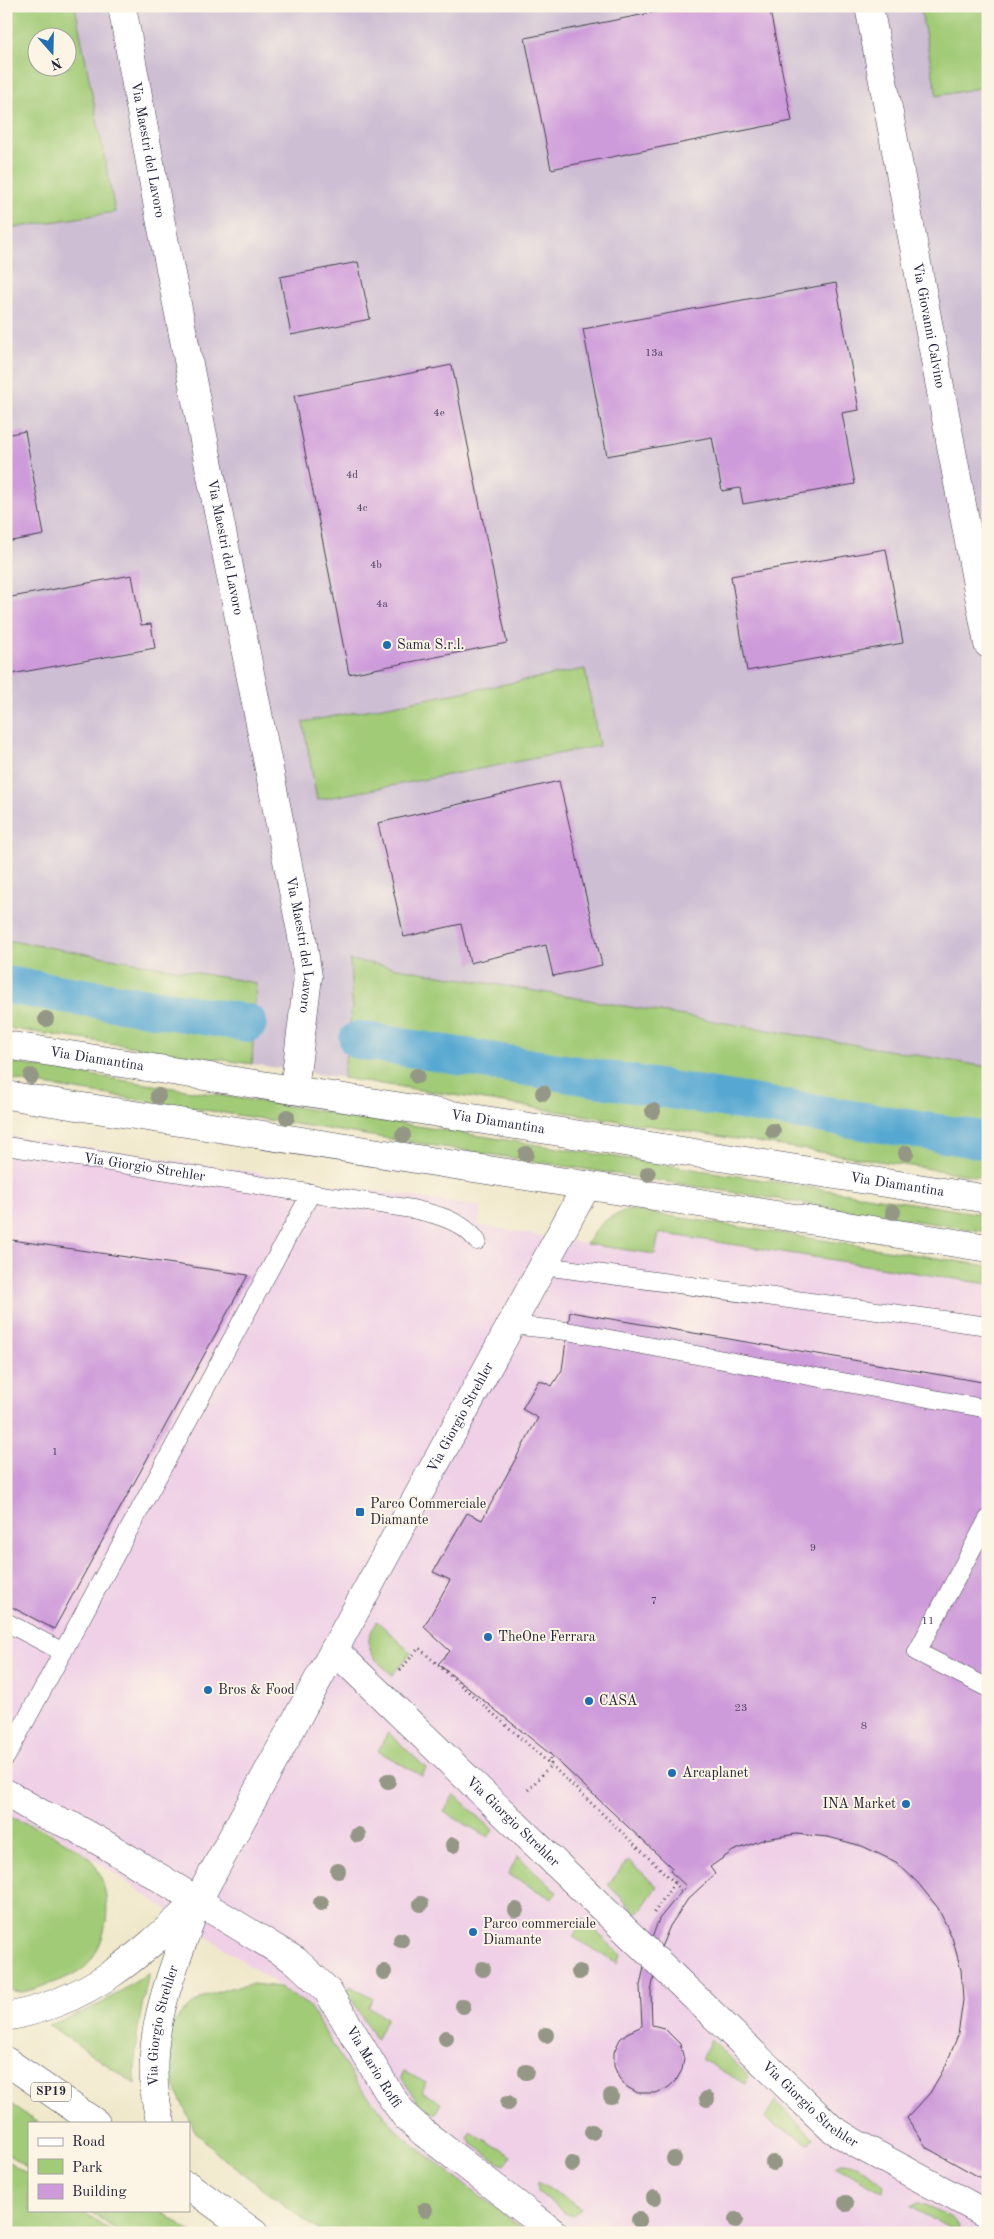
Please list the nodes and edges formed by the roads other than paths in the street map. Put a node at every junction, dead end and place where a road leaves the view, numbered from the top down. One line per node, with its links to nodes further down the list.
1 (122, 6): 5 (street, Via Maestri del Lavoro)
2 (869, 6): 3 (street, Via Giovanni Calvino)
3 (988, 644)
4 (6, 1045): 5 (street, Via Diamantina)
5 (294, 1090): 10 (street, Via Diamantina)
6 (6, 1095): 8 (street)
7 (6, 1146): 9 (lane, Via Giorgio Strehler)
8 (587, 1185): 12 (street); 13 (street, Via Giorgio Strehler)
9 (311, 1193): 11 (lane, Via Giorgio Strehler); 20 (lane)
10 (988, 1199)
11 (476, 1241)
12 (988, 1248)
13 (544, 1266): 14 (street, Via Giorgio Strehler); 15 (lane)
14 (511, 1325): 16 (lane); 19 (street, Via Giorgio Strehler)
15 (988, 1326)
16 (988, 1409)
17 (988, 1519): 21 (lane)
18 (6, 1622): 20 (lane)
19 (334, 1650): 24 (street, Via Giorgio Strehler); 30 (street, Via Giorgio Strehler)
20 (63, 1652): 22 (lane)
21 (988, 1688)
22 (6, 1757)
23 (6, 1793): 24 (street)
24 (197, 1902): 25 (street, Via Giorgio Strehler); 28 (street, Via Giorgio Strehler); 32 (street, Via Mario Roffi)
25 (6, 2017)
26 (6, 2061): 27 (street, SP19)
27 (95, 2122)
28 (161, 2122)
29 (190, 2186): 31 (street)
30 (988, 2215)
31 (254, 2233)
32 (554, 2233)

